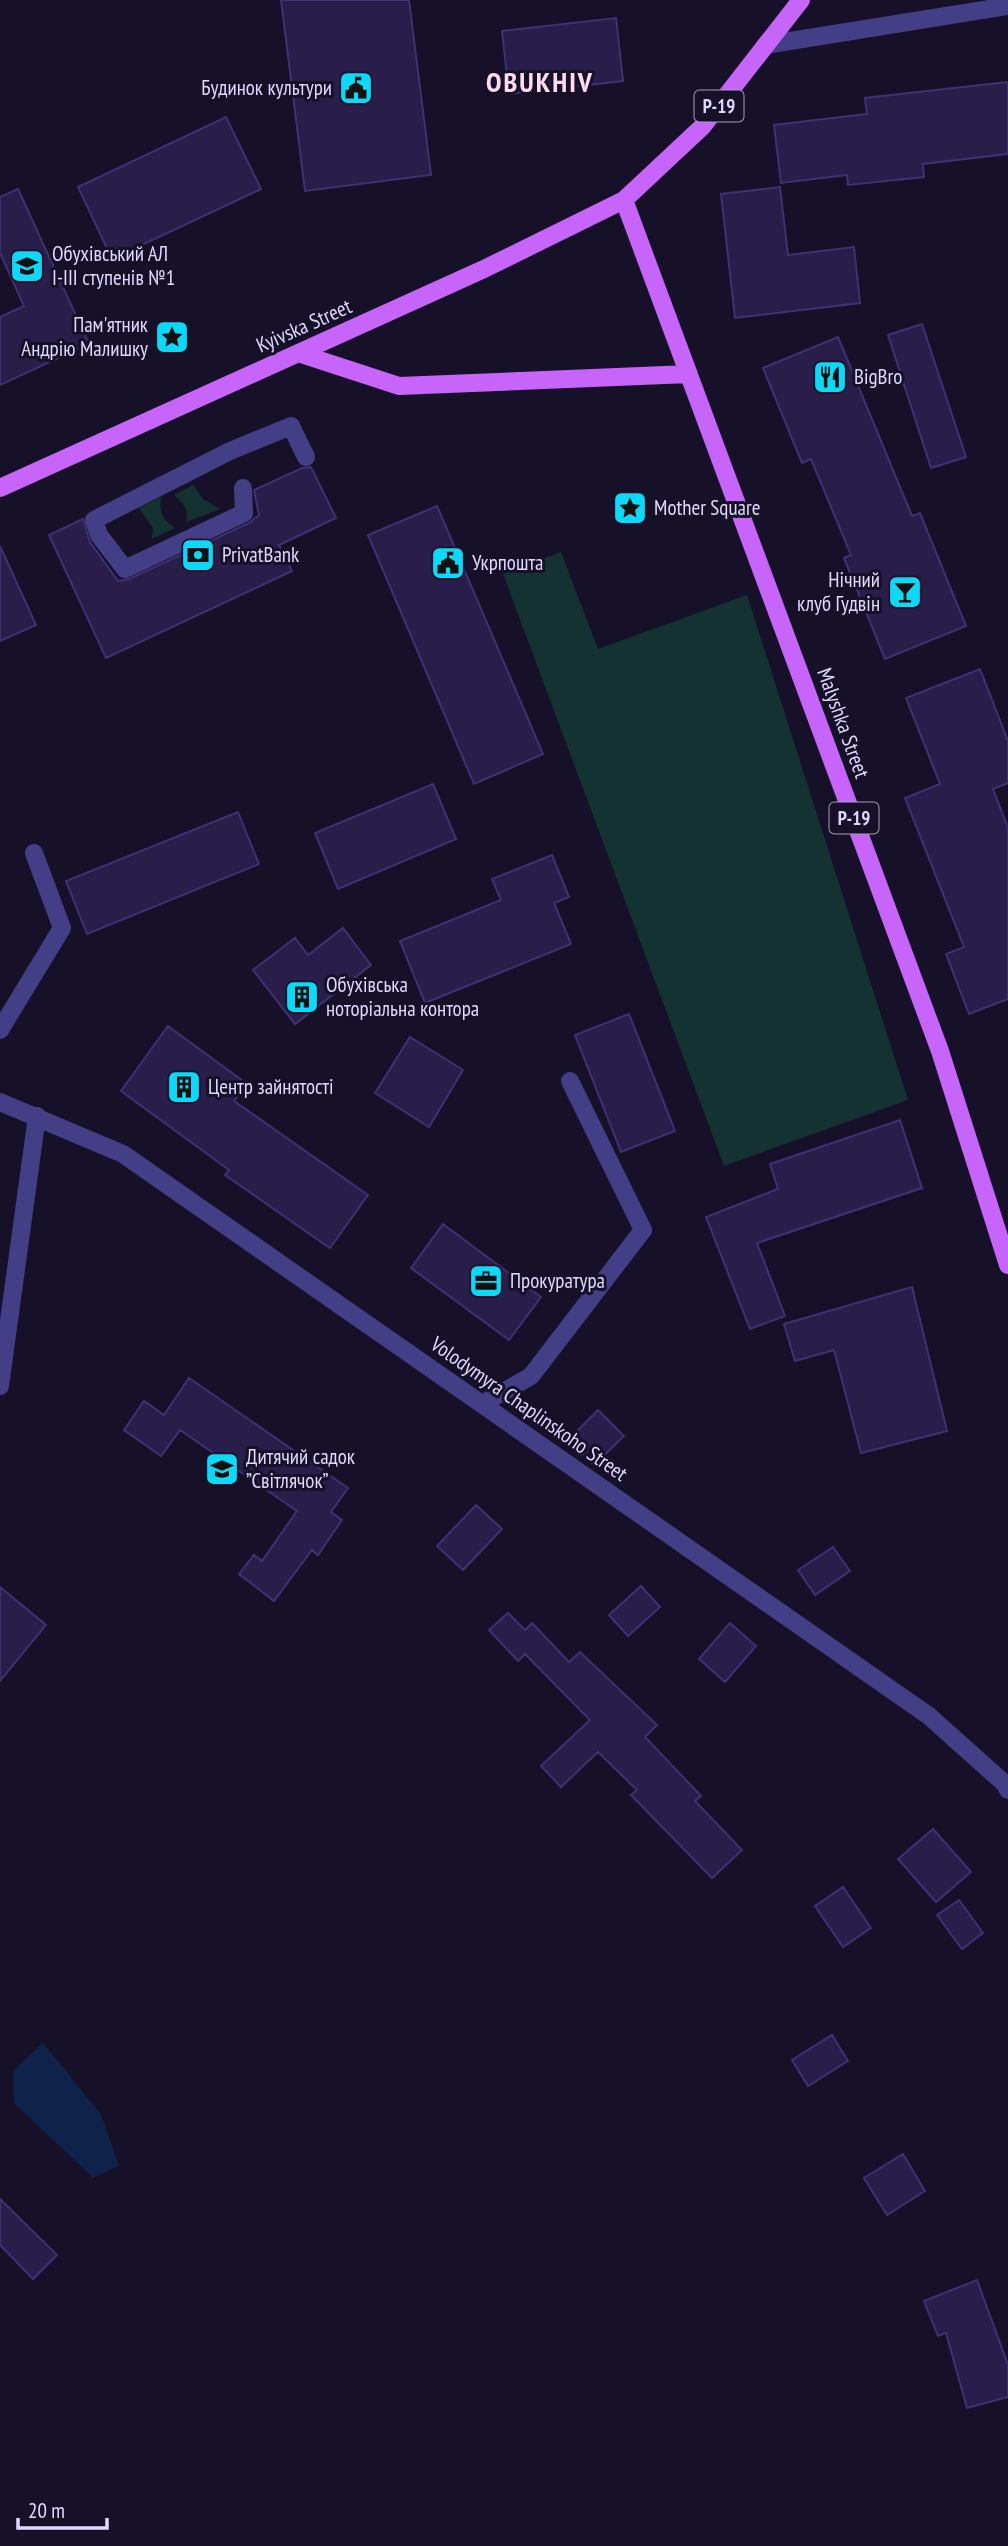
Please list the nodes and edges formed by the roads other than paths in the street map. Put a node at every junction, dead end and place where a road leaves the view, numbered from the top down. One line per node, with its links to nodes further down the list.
1 (801, 0): 3 (main road, Р-19)
2 (1008, 6): 3 (street)
3 (765, 46): 4 (main road, Р-19)
4 (624, 200): 5 (main road, Kyivska Street); 6 (main road, Malyshka Street / Р-19)
5 (298, 353): 6 (main road); 8 (main road, Kyivska Street)
6 (689, 374): 15 (main road, Malyshka Street / Р-19)
7 (306, 457): 9 (street)
8 (0, 488)
9 (243, 488)
10 (34, 853): 11 (street)
11 (0, 1030)
12 (570, 1081): 17 (street)
13 (0, 1102): 14 (street, Volodymyra Chaplinskoho Street)
14 (37, 1116): 16 (street); 17 (street, Volodymyra Chaplinskoho Street)
15 (1008, 1265)
16 (0, 1386)
17 (482, 1404): 18 (street, Volodymyra Chaplinskoho Street)
18 (1008, 1790)

